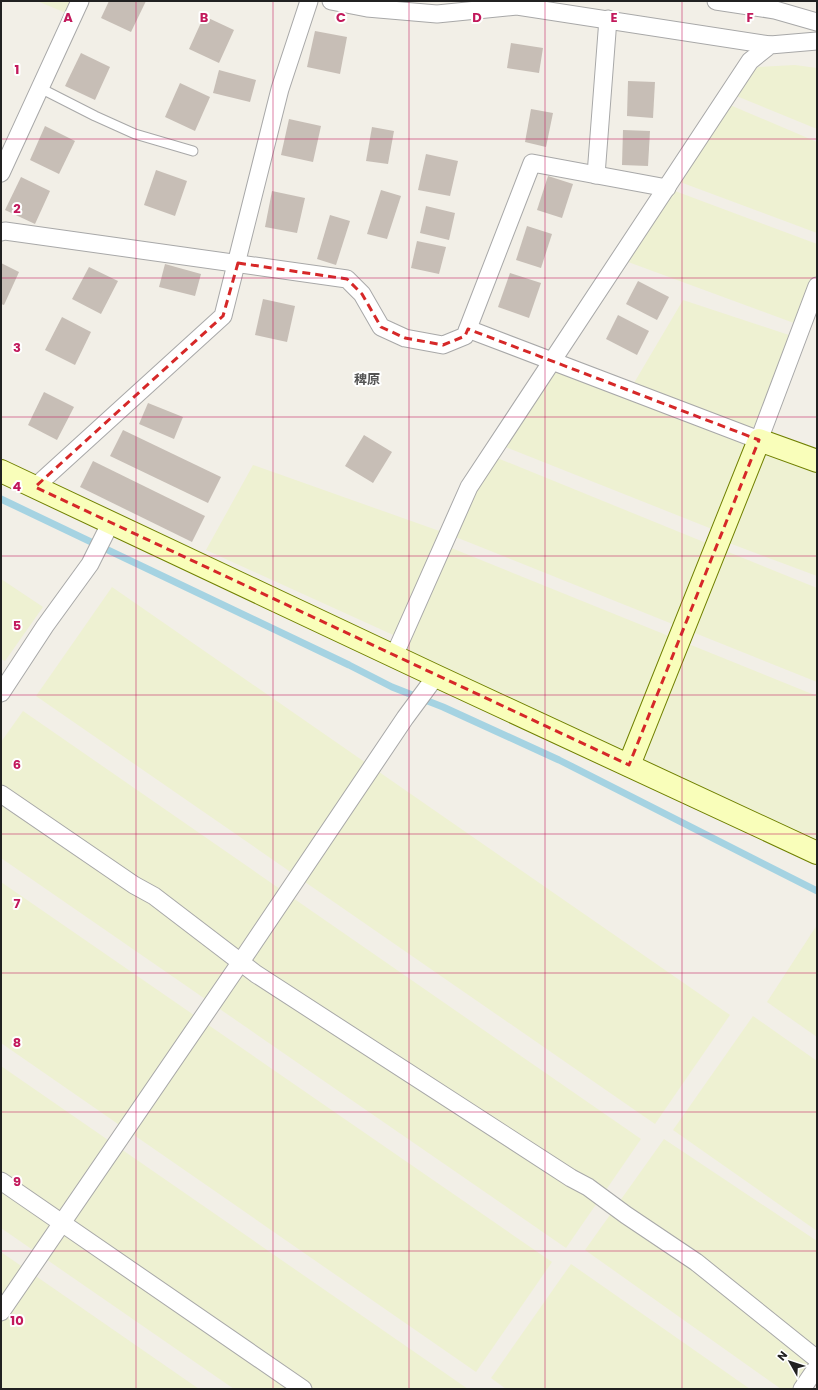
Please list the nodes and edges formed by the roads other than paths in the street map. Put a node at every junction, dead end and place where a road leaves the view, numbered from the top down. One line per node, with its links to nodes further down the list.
1 (80, 1): 9 (street)
2 (309, 1): 15 (street)
3 (331, 1): 5 (street)
4 (716, 1): 6 (street)
5 (608, 19): 8 (street); 12 (street)
6 (817, 22)
7 (817, 41): 8 (street)
8 (770, 46): 13 (street)
9 (40, 88): 10 (lane); 11 (street)
10 (193, 151)
11 (1, 173)
12 (596, 175): 13 (street); 17 (street)
13 (667, 188): 18 (street)
14 (1, 232): 15 (street)
15 (238, 263): 17 (street); 22 (street)
16 (817, 286): 19 (street)
17 (468, 329): 18 (street)
18 (553, 362): 19 (street); 24 (street)
19 (759, 440): 20 (street); 27 (street)
20 (817, 461)
21 (1, 471): 22 (street)
22 (35, 487): 23 (street)
23 (111, 522): 24 (street); 26 (street)
24 (394, 656): 25 (street)
25 (436, 676): 27 (street); 30 (street)
26 (1, 693)
27 (629, 765): 29 (street)
28 (1, 794): 30 (street)
29 (817, 853)
30 (240, 963): 32 (street); 34 (street)
31 (1, 1181): 32 (street)
32 (62, 1223): 33 (street); 36 (street)
33 (1, 1312)
34 (817, 1359)
35 (817, 1367): 37 (street)
36 (303, 1389)
37 (802, 1389)

